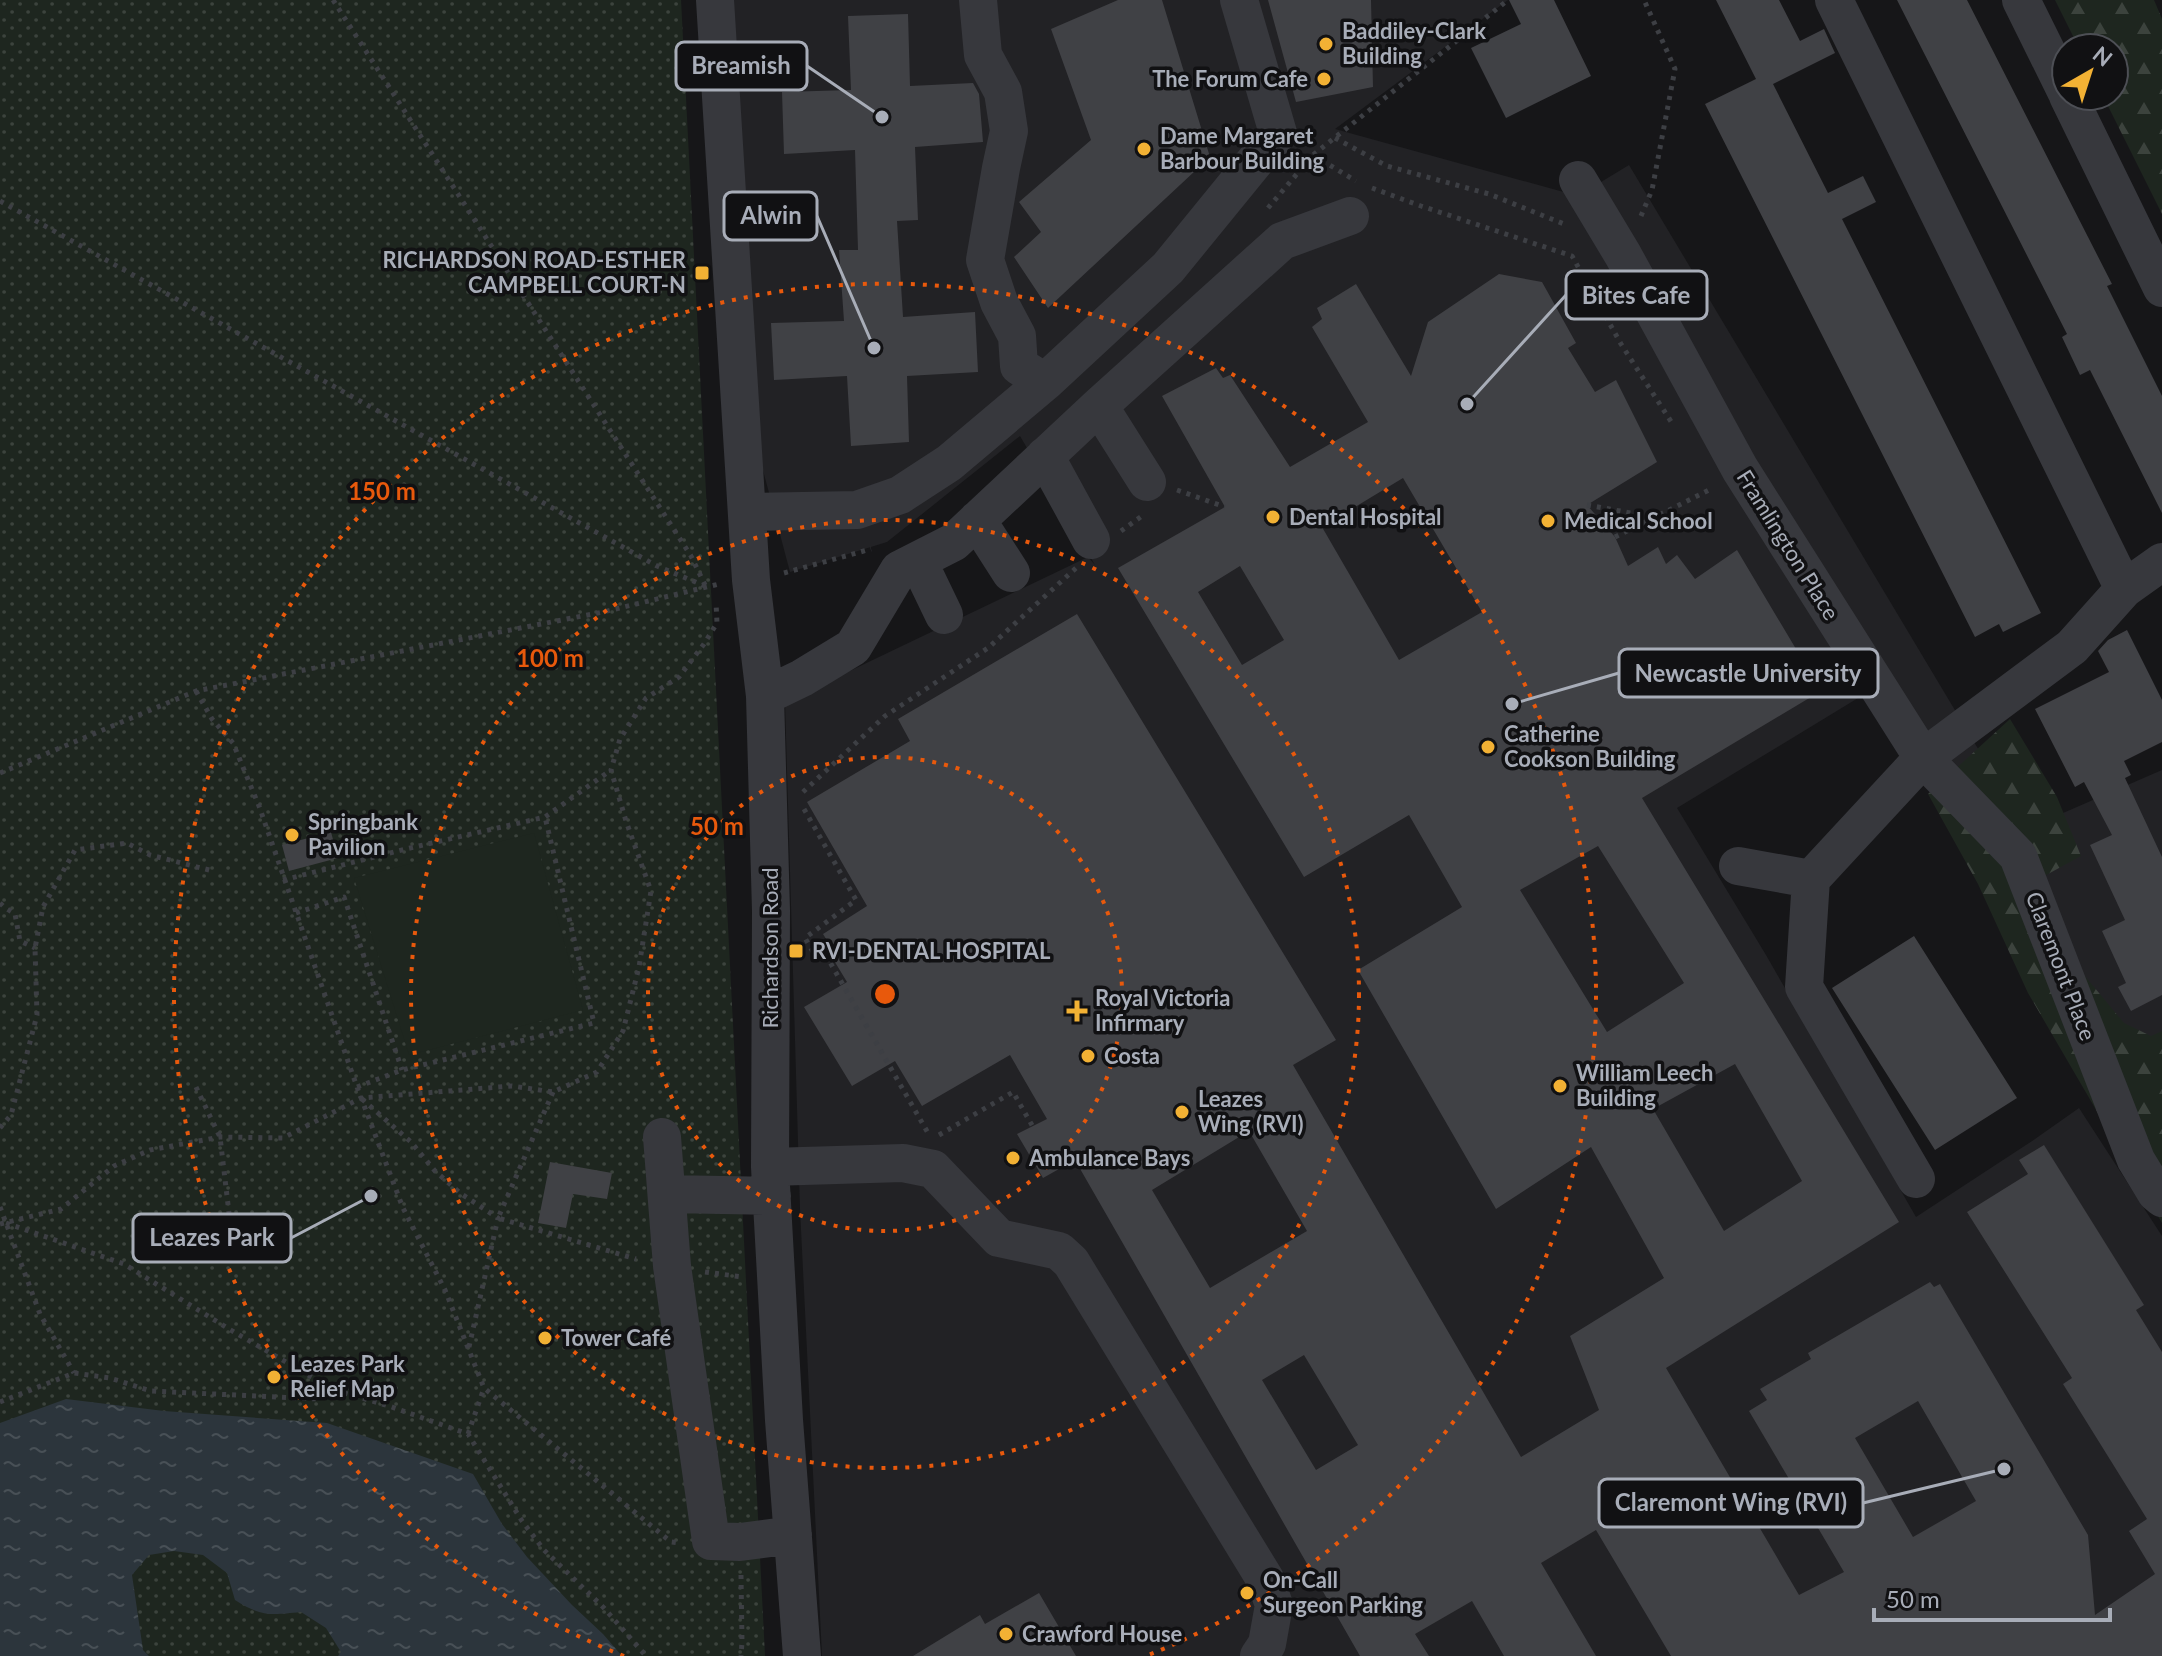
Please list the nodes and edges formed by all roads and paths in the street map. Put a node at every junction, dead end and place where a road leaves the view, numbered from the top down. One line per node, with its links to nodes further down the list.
1 (333, 0): 35 (path)
2 (715, 0): 26 (street, Richardson Road)
3 (978, 0): 18 (street)
4 (1239, 0): 10 (street)
5 (1644, 0): 16 (path)
6 (1834, 0): 36 (street)
7 (2021, 0): 8 (street)
8 (2050, 59)
9 (2076, 112): 17 (street)
10 (1278, 133): 18 (street); 20 (path)
11 (1335, 138): 15 (path)
12 (1578, 180): 16 (street, Framlington Place)
13 (0, 201): 35 (path)
14 (1350, 216): 19 (street)
15 (1570, 226)
16 (1623, 255): 40 (street, Framlington Place)
17 (2162, 288)
18 (1045, 382): 26 (street)
19 (1099, 406): 21 (street); 22 (street)
20 (1680, 436)
21 (1045, 456): 28 (street); 30 (street)
22 (1154, 495): 25 (path); 30 (path)
23 (1722, 500): 27 (path)
24 (1587, 505): 27 (path)
25 (1225, 507)
26 (748, 512): 39 (street, Richardson Road)
27 (1654, 517): 29 (path)
28 (977, 520): 31 (street); 33 (street)
29 (1615, 537)
30 (1093, 549): 56 (path)
31 (918, 561): 37 (street); 39 (street)
32 (2162, 562): 36 (street)
33 (1011, 573)
34 (715, 585): 41 (path)
35 (706, 586): 38 (path)
36 (2124, 589): 40 (street)
37 (944, 615)
38 (196, 691): 42 (path); 47 (path)
39 (765, 696): 61 (street, Richardson Road)
40 (1923, 758): 46 (street); 63 (street, Claremont Place)
41 (611, 770): 43 (path); 54 (path)
42 (0, 773)
43 (545, 817): 47 (path); 51 (path)
44 (1738, 866): 46 (street)
45 (213, 871): 50 (path)
46 (1811, 879): 60 (street)
47 (283, 880): 49 (path)
48 (0, 903): 50 (path)
49 (296, 913): 51 (path); 53 (path)
50 (35, 948): 57 (path)
51 (402, 1070): 53 (path)
52 (196, 1087): 58 (path)
53 (357, 1087): 55 (path)
54 (553, 1092): 55 (path); 66 (path)
55 (361, 1098): 58 (path); 66 (path); 70 (path)
56 (1033, 1127)
57 (0, 1128)
58 (220, 1137): 65 (path); 67 (path)
59 (662, 1137): 62 (street)
60 (1916, 1179)
61 (771, 1181): 62 (street); 69 (street, Richardson Road); 78 (street)
62 (667, 1194): 68 (street)
63 (2162, 1198)
64 (0, 1207): 67 (path)
65 (229, 1213)
66 (498, 1218): 68 (path); 70 (path)
67 (3, 1223): 71 (path); 73 (path)
68 (672, 1266): 69 (path); 77 (street)
69 (776, 1279): 76 (street, Richardson Road)
70 (468, 1348): 72 (path)
71 (74, 1373): 73 (path); 74 (path)
72 (484, 1388): 75 (path); 77 (path)
73 (334, 1390): 75 (path)
74 (0, 1402)
75 (468, 1434): 79 (path)
76 (793, 1535): 77 (street); 81 (street, Richardson Road)
77 (725, 1542): 80 (path)
78 (1265, 1639): 82 (street)
79 (646, 1656)
80 (741, 1656)
81 (802, 1656)
82 (1292, 1656)

